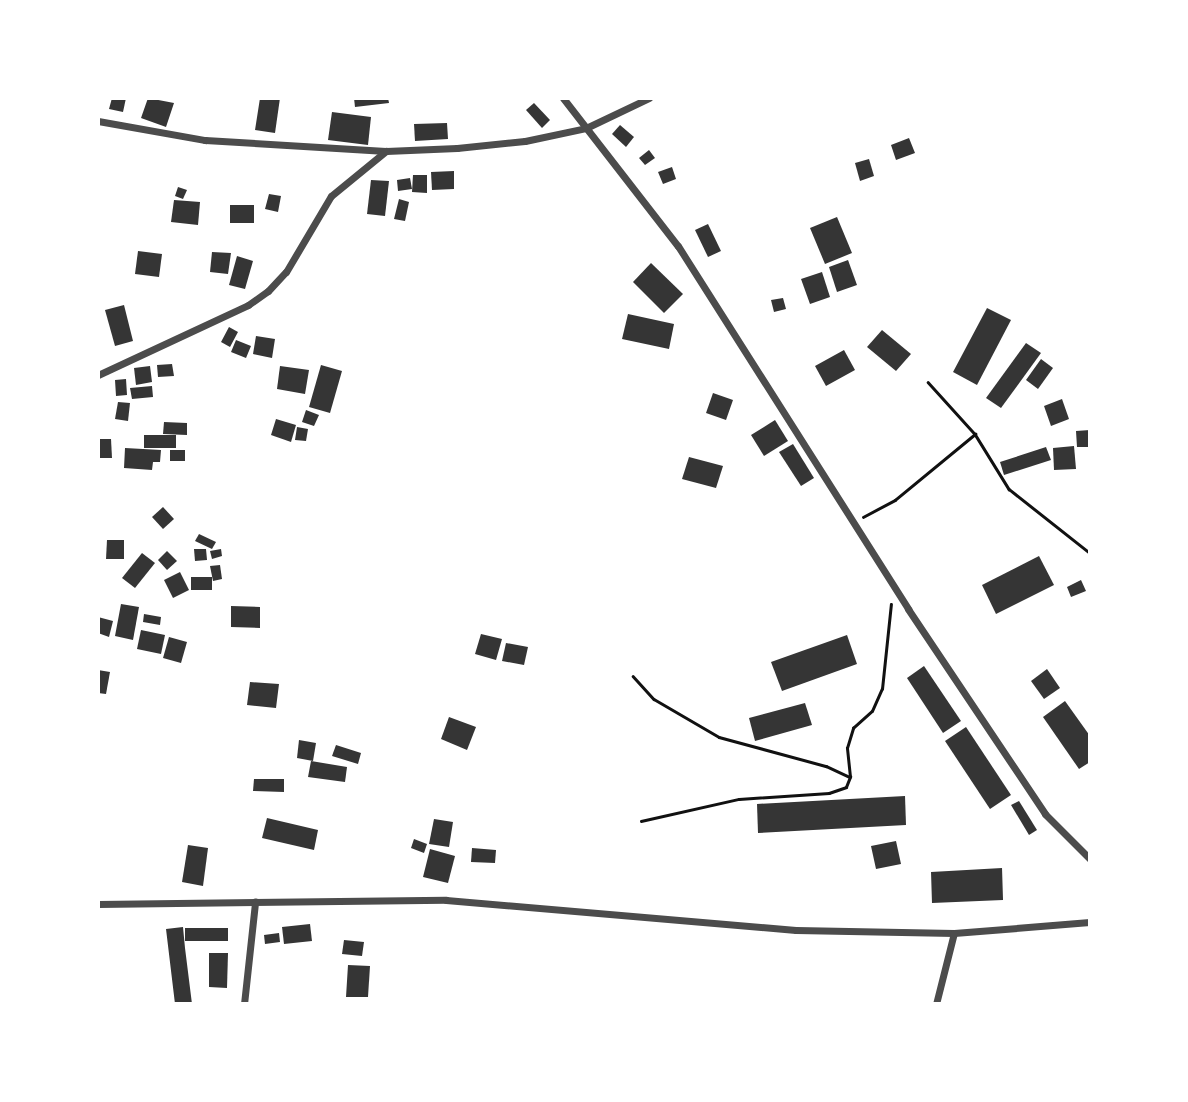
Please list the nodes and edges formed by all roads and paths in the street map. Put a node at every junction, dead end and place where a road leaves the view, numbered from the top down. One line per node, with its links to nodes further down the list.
1 (563, 98): 4 (street)
2 (649, 98): 4 (street)
3 (98, 121): 5 (street)
4 (586, 128): 5 (street); 9 (street)
5 (386, 151): 6 (street)
6 (98, 375)
7 (928, 382): 8 (path)
8 (975, 434): 9 (path); 10 (path)
9 (854, 521): 11 (street)
10 (1090, 553)
11 (894, 587): 13 (path); 15 (street)
12 (633, 676): 13 (path)
13 (850, 777): 14 (path)
14 (641, 821)
15 (1090, 859)
16 (255, 902): 17 (street); 19 (street); 20 (street)
17 (98, 904)
18 (1090, 922): 19 (street)
19 (954, 933): 21 (street)
20 (244, 1004)
21 (936, 1004)

